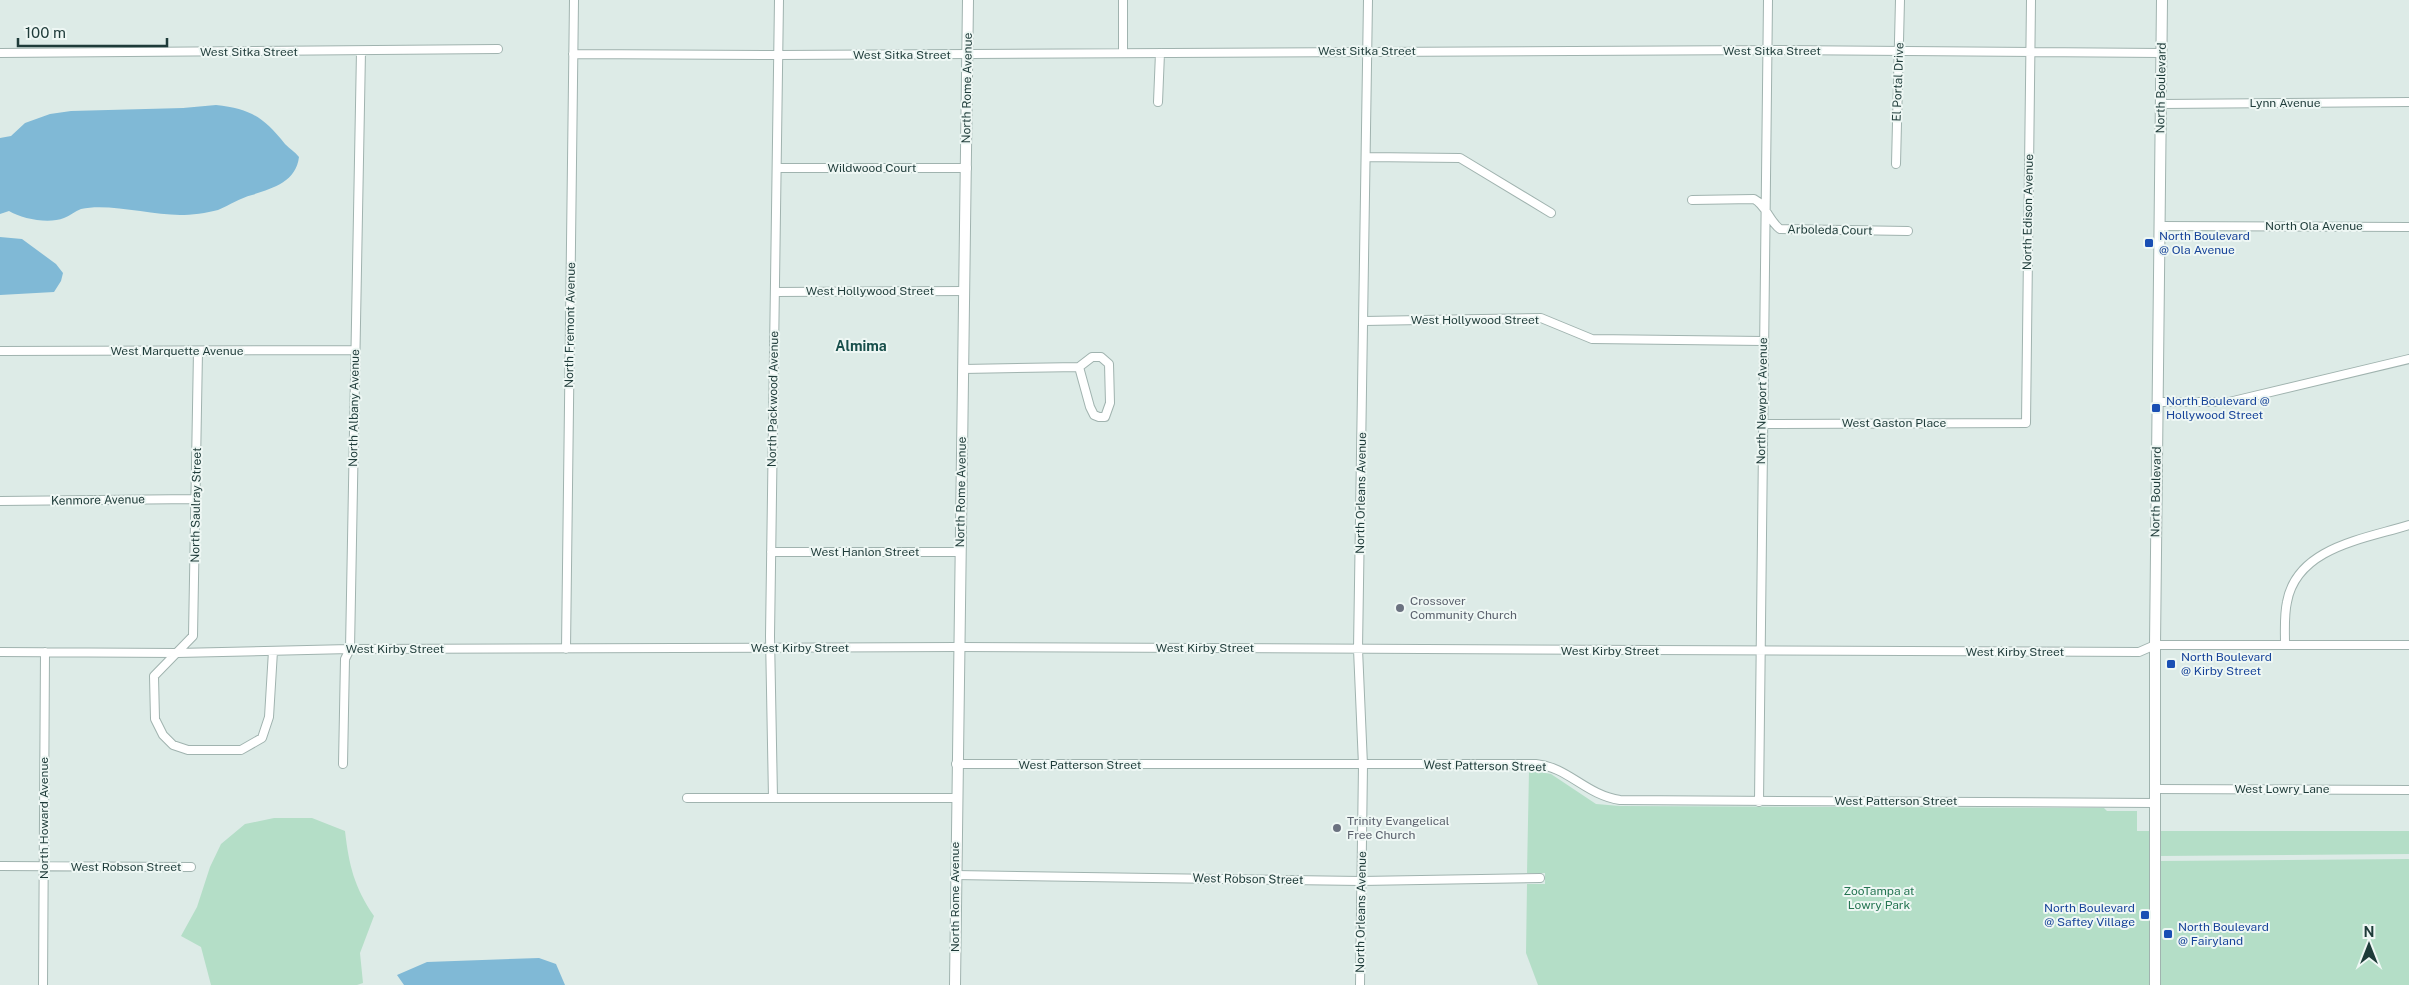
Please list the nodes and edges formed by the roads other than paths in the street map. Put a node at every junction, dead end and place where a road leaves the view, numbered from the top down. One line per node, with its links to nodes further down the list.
1 (574, 0): 20 (street, North Fremont Avenue)
2 (779, 0): 21 (street, North Packwood Avenue)
3 (968, 0): 22 (street, North Rome Avenue)
4 (1123, 0): 16 (street)
5 (1368, 0): 12 (street, North Orleans Avenue)
6 (1768, 0): 11 (street, North Newport Avenue)
7 (1900, 0): 14 (street, El Portal Drive)
8 (2031, 0): 18 (street, North Edison Avenue)
9 (2162, 0): 19 (street, North Boulevard)
10 (498, 49): 13 (street, West Sitka Street)
11 (1767, 50): 12 (street, West Sitka Street); 14 (street, West Sitka Street); 31 (street, North Newport Avenue)
12 (1367, 51): 17 (street, West Sitka Street); 26 (street, North Orleans Avenue)
13 (361, 52): 15 (street, West Sitka Street); 40 (street, North Albany Avenue)
14 (1899, 52): 18 (street, West Sitka Street); 27 (street, El Portal Drive)
15 (0, 53)
16 (1123, 53): 17 (street, West Sitka Street); 22 (street, West Sitka Street)
17 (1160, 53): 23 (street)
18 (2030, 53): 19 (street, West Sitka Street); 47 (street, North Edison Avenue)
19 (2161, 53): 25 (street, North Boulevard)
20 (573, 54): 21 (street, West Sitka Street); 60 (street, North Fremont Avenue)
21 (778, 55): 22 (street, West Sitka Street); 28 (street, North Packwood Avenue)
22 (968, 55): 29 (street, North Rome Avenue)
23 (1158, 102)
24 (2409, 102): 25 (street, Lynn Avenue)
25 (2161, 104): 33 (street, North Boulevard)
26 (1366, 157): 32 (street); 38 (street, North Orleans Avenue)
27 (1896, 164)
28 (777, 168): 29 (street, Wildwood Court); 37 (street, North Packwood Avenue)
29 (967, 168): 36 (street, North Rome Avenue)
30 (1692, 200): 31 (street)
31 (1764, 208): 35 (street, Arboleda Court); 39 (street, North Newport Avenue)
32 (1551, 213)
33 (2159, 226): 34 (street, North Ola Avenue); 46 (street, North Boulevard)
34 (2409, 227)
35 (1908, 231)
36 (964, 291): 37 (street, West Hollywood Street); 45 (street, North Rome Avenue)
37 (775, 292): 52 (street, North Packwood Avenue)
38 (1364, 321): 39 (street, West Hollywood Street); 61 (street, North Orleans Avenue)
39 (1763, 341): 48 (street, North Newport Avenue)
40 (355, 350): 42 (street, West Marquette Avenue); 59 (street, North Albany Avenue)
41 (0, 351): 42 (street, West Marquette Avenue)
42 (198, 351): 49 (street, North Saulray Street)
43 (2409, 360): 46 (street)
44 (1079, 368): 44 (street); 45 (street)
45 (963, 369): 53 (street, North Rome Avenue)
46 (2157, 402): 55 (street, North Boulevard)
47 (2026, 423): 48 (street, West Gaston Place)
48 (1762, 424): 63 (street, North Newport Avenue)
49 (196, 499): 50 (street, Kenmore Avenue); 66 (street, North Saulray Street)
50 (0, 501)
51 (2409, 525): 54 (street)
52 (771, 552): 53 (street, West Hanlon Street); 58 (street, North Packwood Avenue)
53 (960, 552): 57 (street, North Rome Avenue)
54 (2285, 644): 55 (street, West Kirby Street); 56 (street, West Kirby Street)
55 (2155, 645): 63 (street, West Kirby Street); 70 (street, North Boulevard)
56 (2409, 645)
57 (958, 647): 58 (street, West Kirby Street); 61 (street, West Kirby Street); 68 (street, North Rome Avenue)
58 (770, 648): 60 (street, West Kirby Street); 73 (street, North Packwood Avenue)
59 (350, 649): 60 (street, West Kirby Street); 62 (street, West Kirby Street); 67 (street, North Albany Avenue)
60 (566, 649)
61 (1358, 649): 63 (street, West Kirby Street); 69 (street, North Orleans Avenue)
62 (273, 651): 66 (street, West Kirby Street); 66 (street)
63 (1760, 651): 75 (street, North Newport Avenue)
64 (0, 652): 65 (street, West Kirby Street)
65 (45, 652): 66 (street, West Kirby Street); 78 (street, North Howard Avenue)
66 (177, 653)
67 (343, 764)
68 (956, 764): 69 (street, West Patterson Street); 74 (street, North Rome Avenue)
69 (1363, 764): 75 (street, West Patterson Street); 82 (street, North Orleans Avenue)
70 (2155, 789): 71 (street, West Lowry Lane); 76 (street, North Boulevard)
71 (2409, 790)
72 (687, 798): 73 (street)
73 (773, 798): 74 (street)
74 (956, 798): 80 (street, North Rome Avenue)
75 (1760, 802): 76 (street, West Patterson Street)
76 (2155, 803): 86 (street, North Boulevard)
77 (0, 866): 78 (street, West Robson Street)
78 (44, 866): 79 (street, West Robson Street); 83 (street, North Howard Avenue)
79 (191, 867)
80 (955, 875): 82 (street, West Robson Street); 84 (street, North Rome Avenue)
81 (1540, 878): 82 (street, West Robson Street)
82 (1361, 881): 85 (street, North Orleans Avenue)
83 (43, 985)
84 (955, 985)
85 (1360, 985)
86 (2155, 985)

